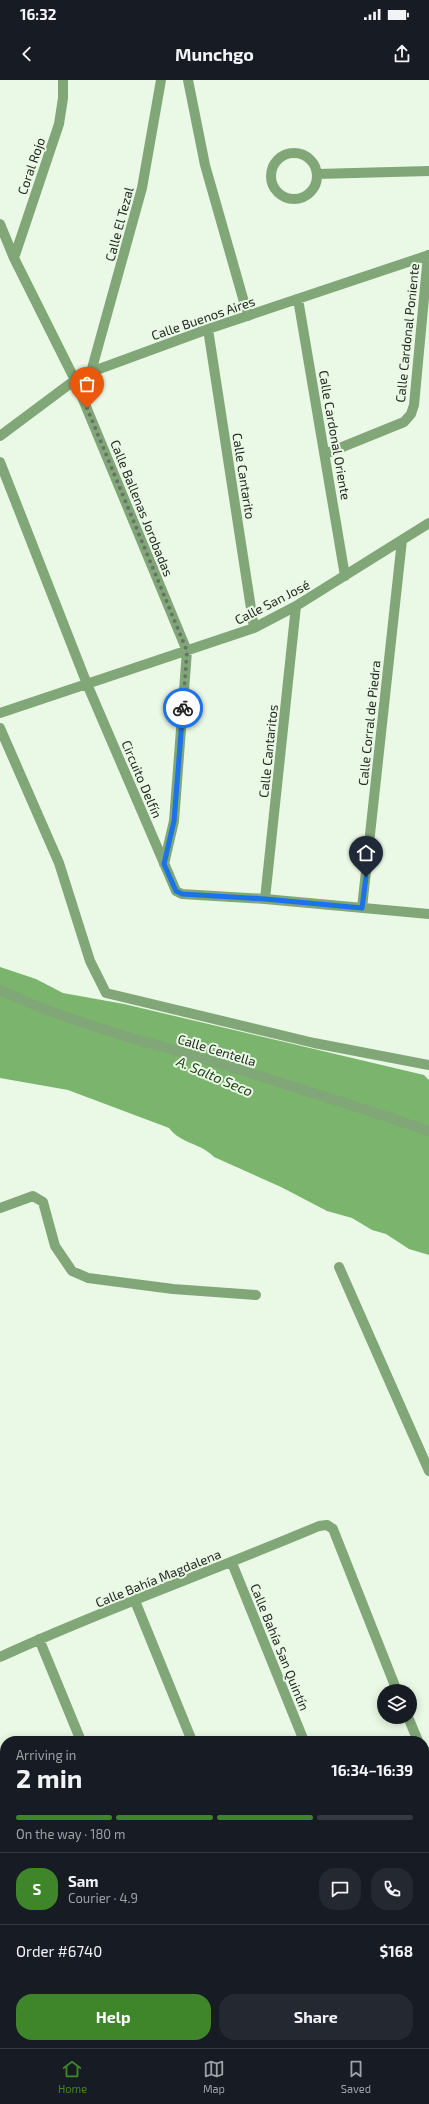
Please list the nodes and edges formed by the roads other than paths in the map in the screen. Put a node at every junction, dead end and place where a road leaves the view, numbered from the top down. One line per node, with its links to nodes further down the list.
1 (63, 80): 8 (street, Coral Rojo)
2 (161, 80): 12 (street, Calle El Tezal)
3 (188, 80): 10 (street)
4 (429, 171): 5 (street)
5 (317, 174): 5 (street)
6 (0, 224): 8 (street, Calle Ballenas Jorobadas)
7 (429, 255): 9 (street, Calle Buenos Aires); 15 (street, Calle Cardonal Poniente)
8 (14, 258): 13 (street, Calle Ballenas Jorobadas)
9 (298, 299): 10 (street, Calle Buenos Aires); 15 (street, Calle Cardonal Oriente)
10 (248, 316): 11 (street, Calle Buenos Aires)
11 (208, 329): 12 (street, Calle Buenos Aires); 21 (street, Calle Cantarito)
12 (92, 372): 13 (street, Calle Buenos Aires)
13 (75, 380): 14 (street, Calle Buenos Aires); 22 (street, Calle Ballenas Jorobadas)
14 (0, 436)
15 (325, 454): 19 (street, Calle Cardonal Oriente)
16 (0, 462): 23 (street, Circuito Delfín)
17 (429, 523): 18 (street, Calle San José)
18 (402, 540): 19 (street, Calle San José); 28 (street, Calle Corral de Piedra)
19 (345, 576): 20 (street, Calle San José)
20 (296, 606): 21 (street, Calle San José); 27 (street, Calle Cantaritos)
21 (254, 628): 22 (street, Calle San José)
22 (187, 651): 23 (street, Calle San José); 26 (street)
23 (87, 684): 24 (street, Calle San José); 26 (street, Circuito Delfín)
24 (0, 713)
25 (0, 728): 31 (street)
26 (164, 864): 27 (street, Circuito Delfín)
27 (265, 899): 28 (street, Circuito Delfín)
28 (362, 908): 29 (street, Circuito Delfín)
29 (429, 914)
30 (0, 990): 32 (street, Calle Centella)
31 (429, 1066)
32 (429, 1131)
33 (0, 1208): 35 (street)
34 (339, 1267): 36 (street)
35 (256, 1295)
36 (429, 1471)
37 (232, 1563): 38 (street, Calle Bahía Magdalena); 41 (street, Calle Bahía Magdalena); 45 (street, Calle Bahía San Quintín)
38 (136, 1601): 39 (street, Calle Bahía Magdalena); 44 (street)
39 (39, 1639): 40 (street, Calle Bahía Magdalena); 43 (street)
40 (0, 1657)
41 (394, 1684)
42 (411, 1724): 46 (street)
43 (79, 1736)
44 (190, 1736)
45 (302, 1736)
46 (416, 1736)

